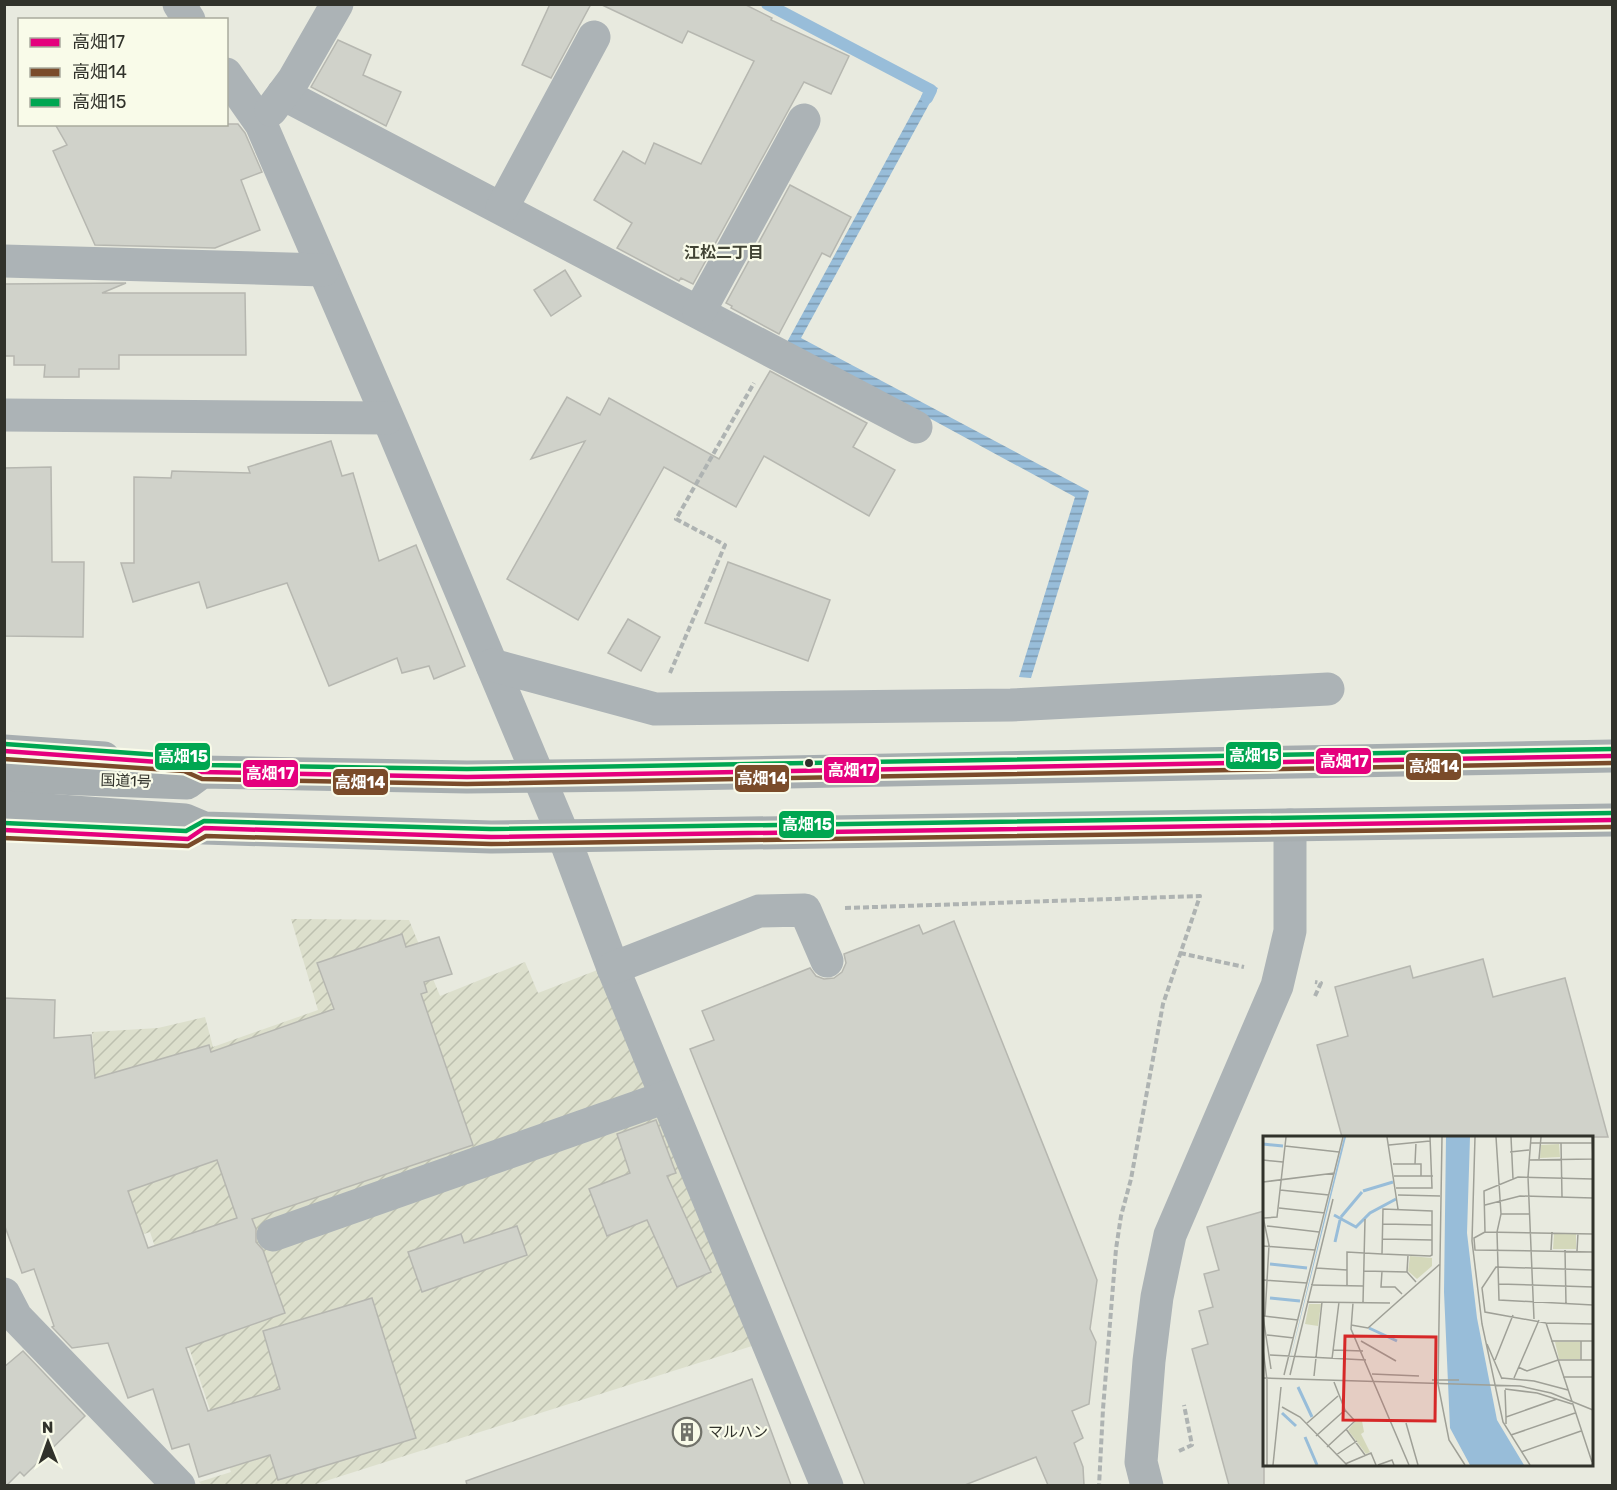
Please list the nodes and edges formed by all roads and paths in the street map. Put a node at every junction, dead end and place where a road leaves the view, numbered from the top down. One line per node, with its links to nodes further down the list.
1 (179, 4): 3 (street)
2 (337, 4): 6 (street)
3 (188, 18)
4 (594, 37): 9 (street)
5 (228, 77): 8 (street)
6 (283, 94): 8 (street); 9 (street)
7 (804, 120): 12 (street)
8 (261, 124): 11 (street)
9 (502, 208): 12 (street)
10 (4, 261): 11 (street)
11 (324, 270): 15 (street)
12 (699, 312): 13 (street)
13 (772, 351): 16 (street); 19 (path)
14 (4, 415): 15 (street)
15 (387, 418): 17 (street)
16 (916, 427)
17 (492, 664): 19 (street); 24 (street)
18 (1328, 689): 19 (street)
19 (655, 709)
20 (4, 751): 22 (highway)
21 (1612, 756): 24 (highway, 国道1号)
22 (202, 772): 23 (highway, 国道1号); 24 (highway, 国道1号)
23 (4, 776)
24 (539, 776): 30 (street)
25 (4, 807): 28 (highway)
26 (1612, 820): 27 (highway)
27 (1290, 825): 30 (highway); 46 (street)
28 (204, 828): 29 (highway); 30 (highway)
29 (4, 830)
30 (564, 837): 35 (street)
31 (805, 910): 32 (path); 33 (street); 35 (street)
32 (1180, 953): 34 (path); 45 (path)
33 (827, 961)
34 (1245, 967)
35 (613, 968): 38 (street)
36 (1312, 981): 37 (path)
37 (1311, 1004)
38 (666, 1097): 39 (street); 44 (street)
39 (273, 1235)
40 (8, 1313): 43 (street)
41 (1184, 1401): 42 (path)
42 (1173, 1453)
43 (179, 1485)
44 (827, 1485)
45 (1099, 1485)
46 (1147, 1485)

